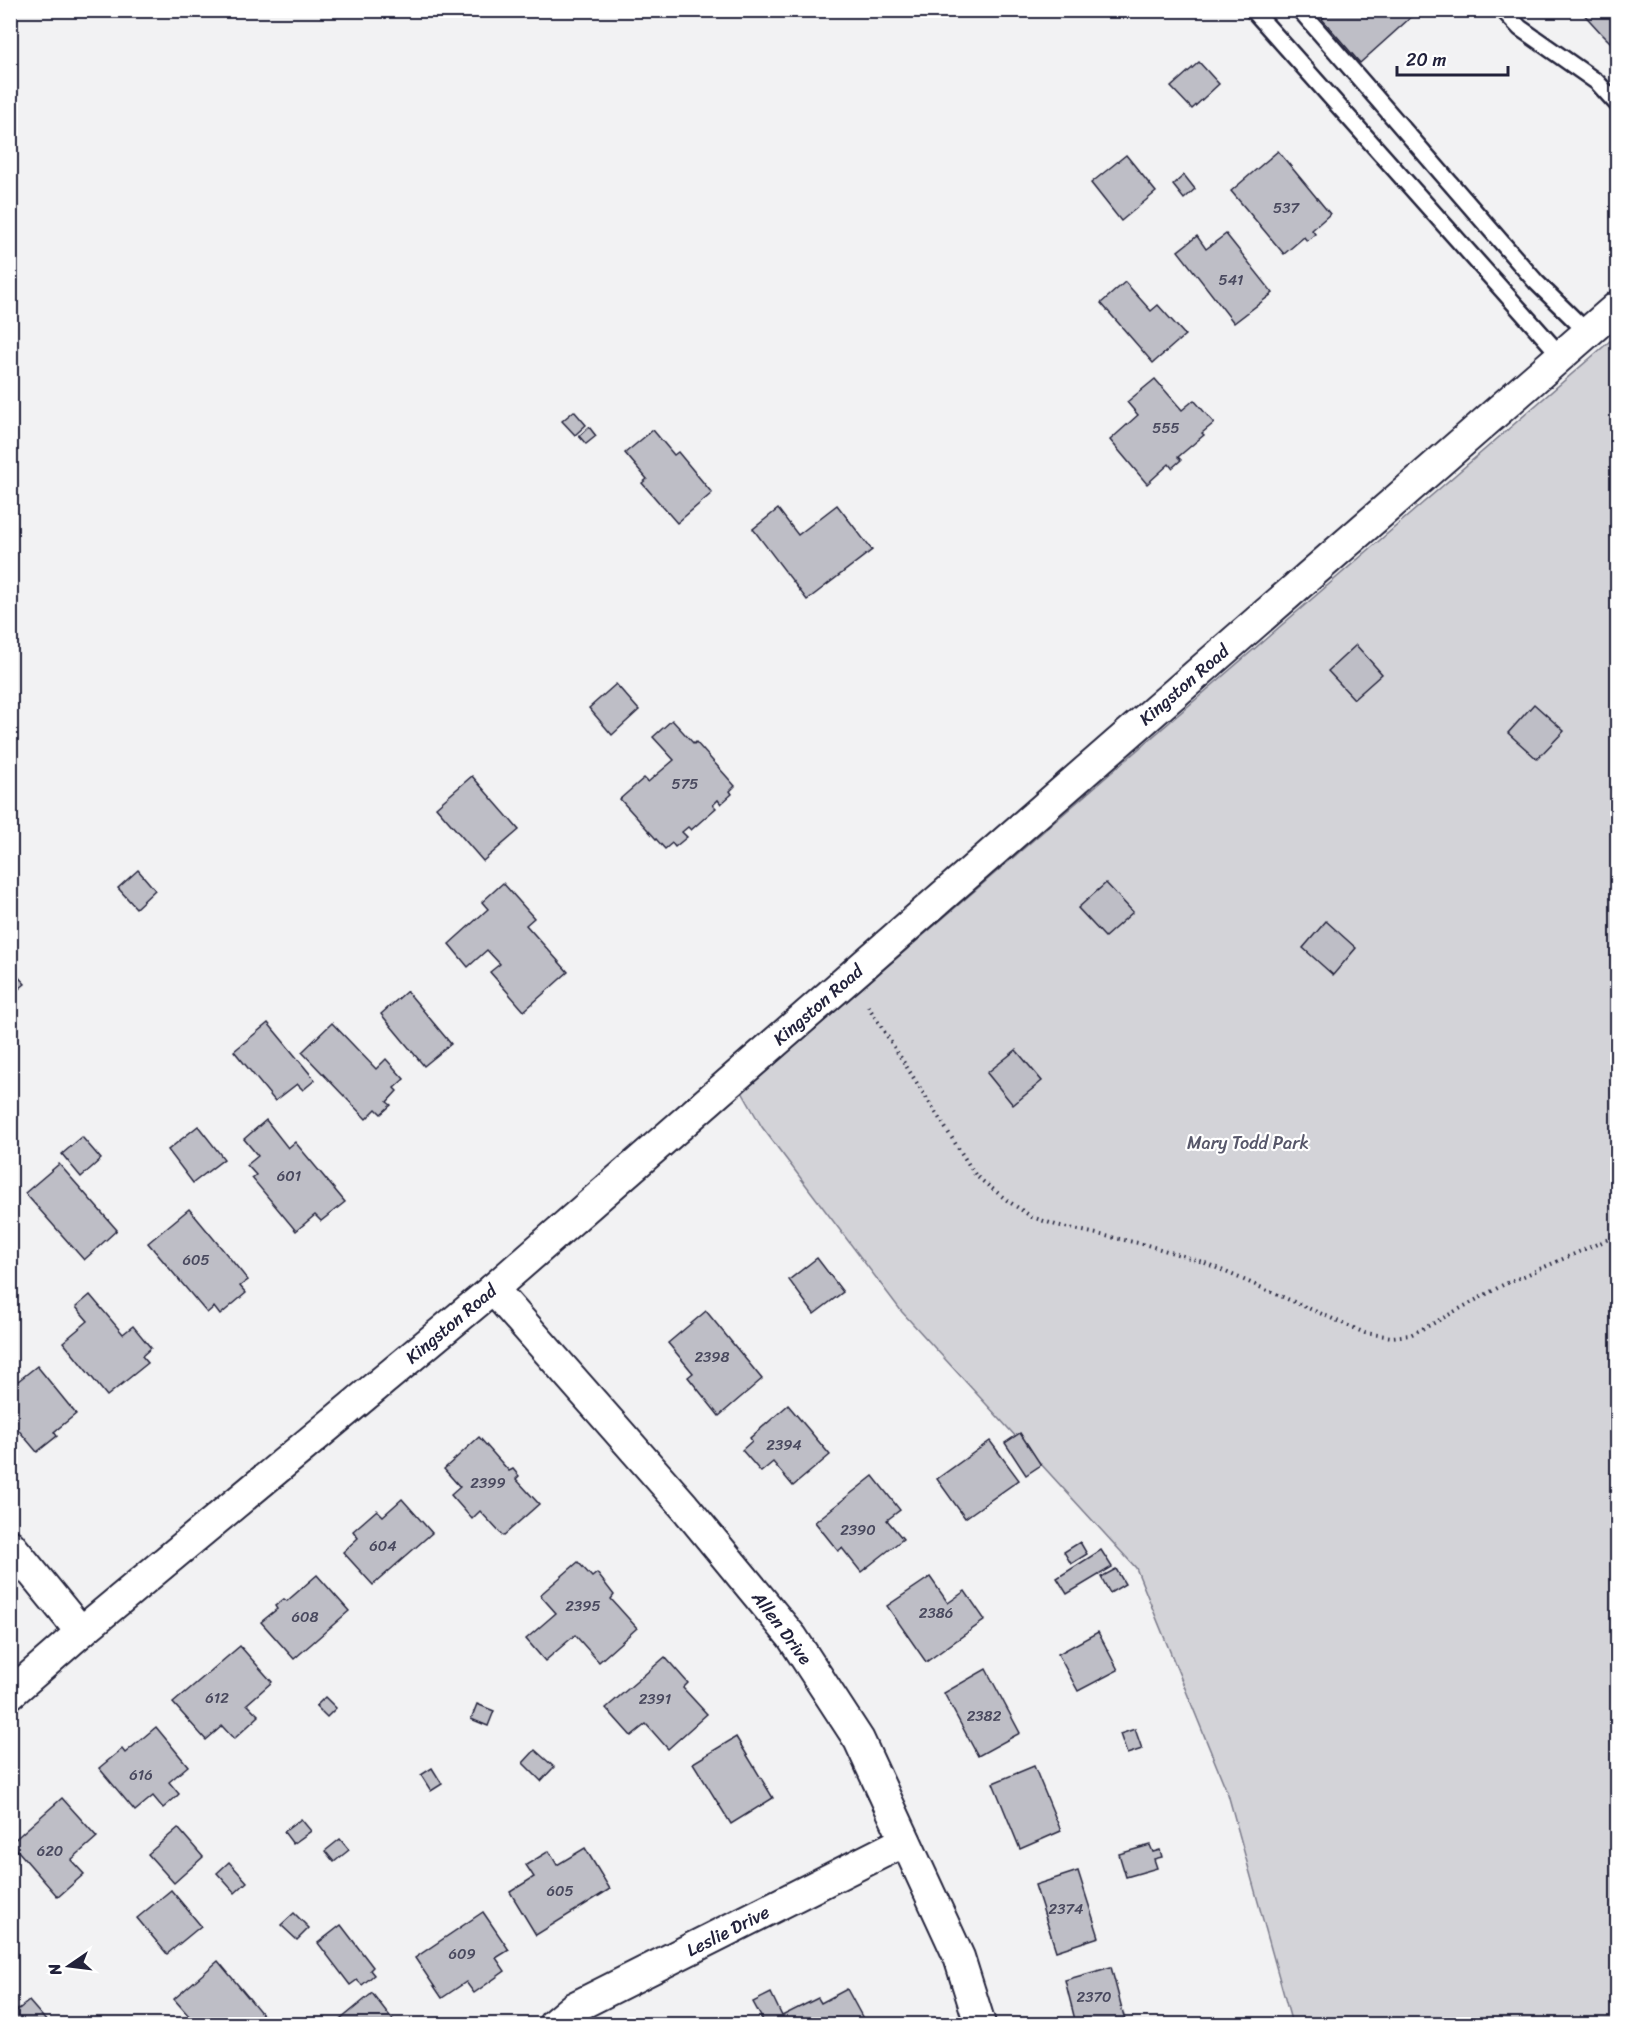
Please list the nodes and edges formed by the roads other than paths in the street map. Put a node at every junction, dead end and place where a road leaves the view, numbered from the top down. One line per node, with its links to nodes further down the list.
1 (1252, 10): 7 (lane)
2 (1300, 10): 6 (lane)
3 (1503, 10): 4 (lane)
4 (1617, 105)
5 (1616, 308): 6 (street, Kingston Road)
6 (1587, 332): 7 (street, Kingston Road)
7 (1561, 356): 8 (street, Kingston Road)
8 (493, 1289): 10 (street, Kingston Road); 12 (street, Allen Drive)
9 (10, 1545): 10 (street)
10 (81, 1632): 11 (street, Kingston Road)
11 (10, 1694)
12 (905, 1842): 13 (street, Leslie Drive); 14 (street, Allen Drive)
13 (554, 2025)
14 (980, 2025)

